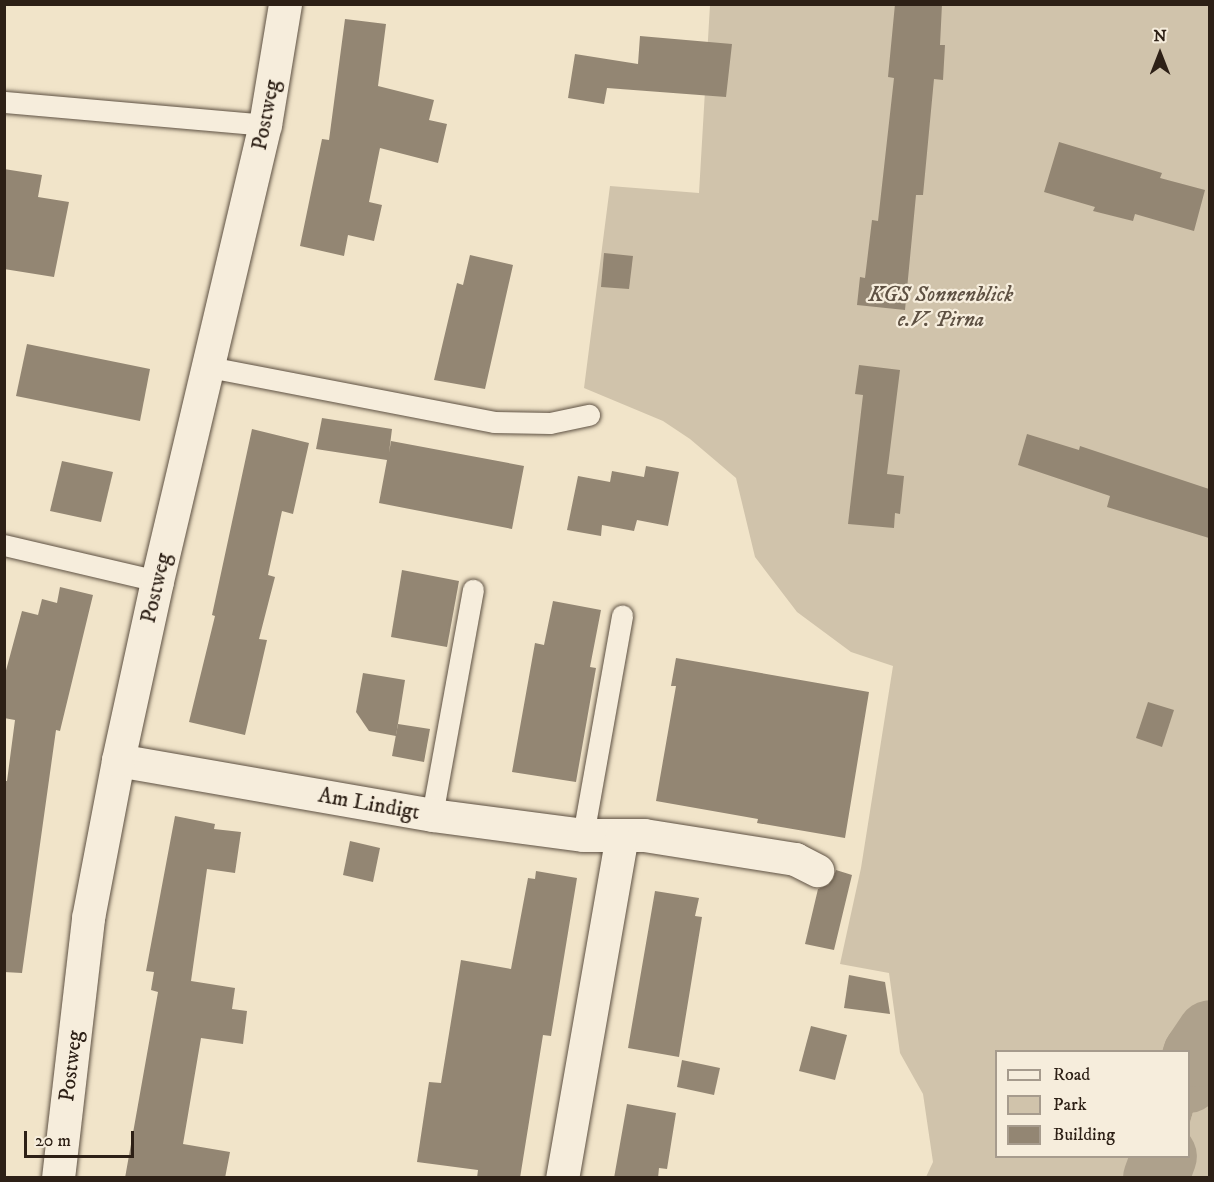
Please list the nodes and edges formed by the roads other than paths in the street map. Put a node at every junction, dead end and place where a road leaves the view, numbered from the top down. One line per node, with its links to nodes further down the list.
1 (285, 4): 3 (street, Postweg)
2 (4, 102): 3 (lane)
3 (265, 125): 4 (street, Postweg)
4 (208, 367): 5 (lane); 7 (street, Postweg)
5 (589, 415)
6 (4, 545): 7 (lane)
7 (157, 581): 10 (street, Postweg)
8 (473, 590): 11 (lane)
9 (622, 615): 12 (lane)
10 (118, 760): 11 (street, Am Lindigt); 15 (street, Postweg)
11 (432, 815): 12 (street, Am Lindigt)
12 (583, 835): 13 (street, Am Lindigt)
13 (622, 835): 14 (street, Am Lindigt); 16 (street)
14 (818, 870)
15 (58, 1178)
16 (562, 1178)

